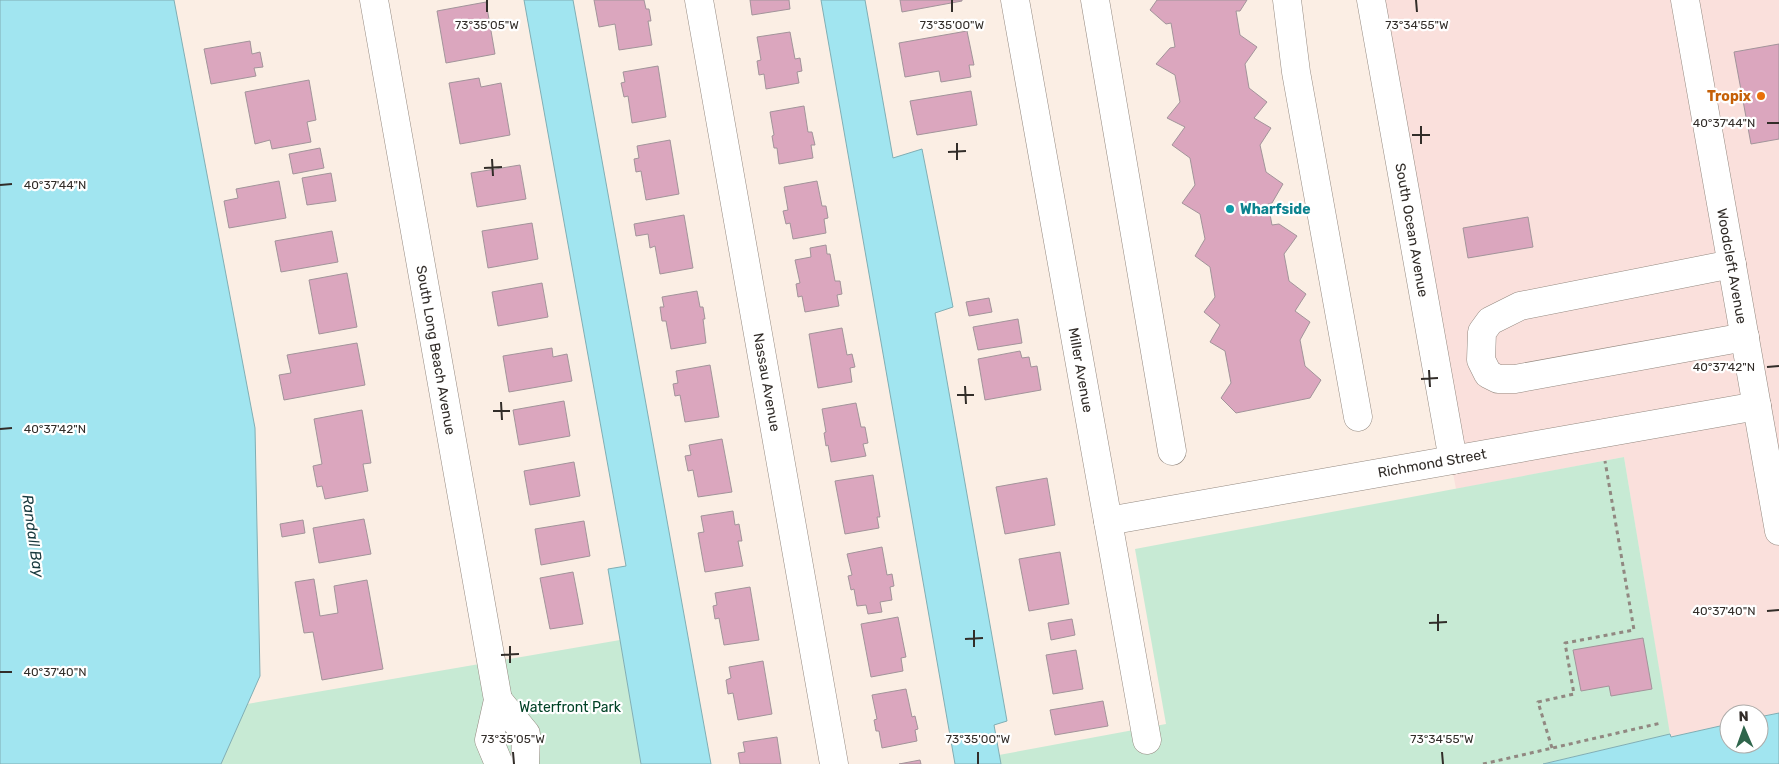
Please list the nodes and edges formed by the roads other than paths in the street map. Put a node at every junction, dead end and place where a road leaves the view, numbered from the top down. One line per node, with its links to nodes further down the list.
1 (374, 0): 16 (street, South Long Beach Avenue)
2 (699, 0): 20 (street, Nassau Avenue)
3 (1015, 0): 14 (street, Miller Avenue)
4 (1095, 0): 12 (street)
5 (1287, 0): 11 (street)
6 (1371, 0): 13 (street, South Ocean Avenue)
7 (1684, 0): 8 (street, Woodcleft Avenue)
8 (1732, 264): 9 (street, Woodcleft Avenue); 9 (street)
9 (1745, 337): 10 (street, Woodcleft Avenue)
10 (1757, 406): 13 (street, Richmond Street); 15 (street, Woodcleft Avenue)
11 (1358, 417)
12 (1172, 451)
13 (1453, 460): 14 (street, Richmond Street)
14 (1108, 521): 17 (street, Miller Avenue)
15 (1779, 531)
16 (498, 700): 18 (street); 19 (street)
17 (1147, 740)
18 (500, 764)
19 (525, 764)
20 (834, 764)

